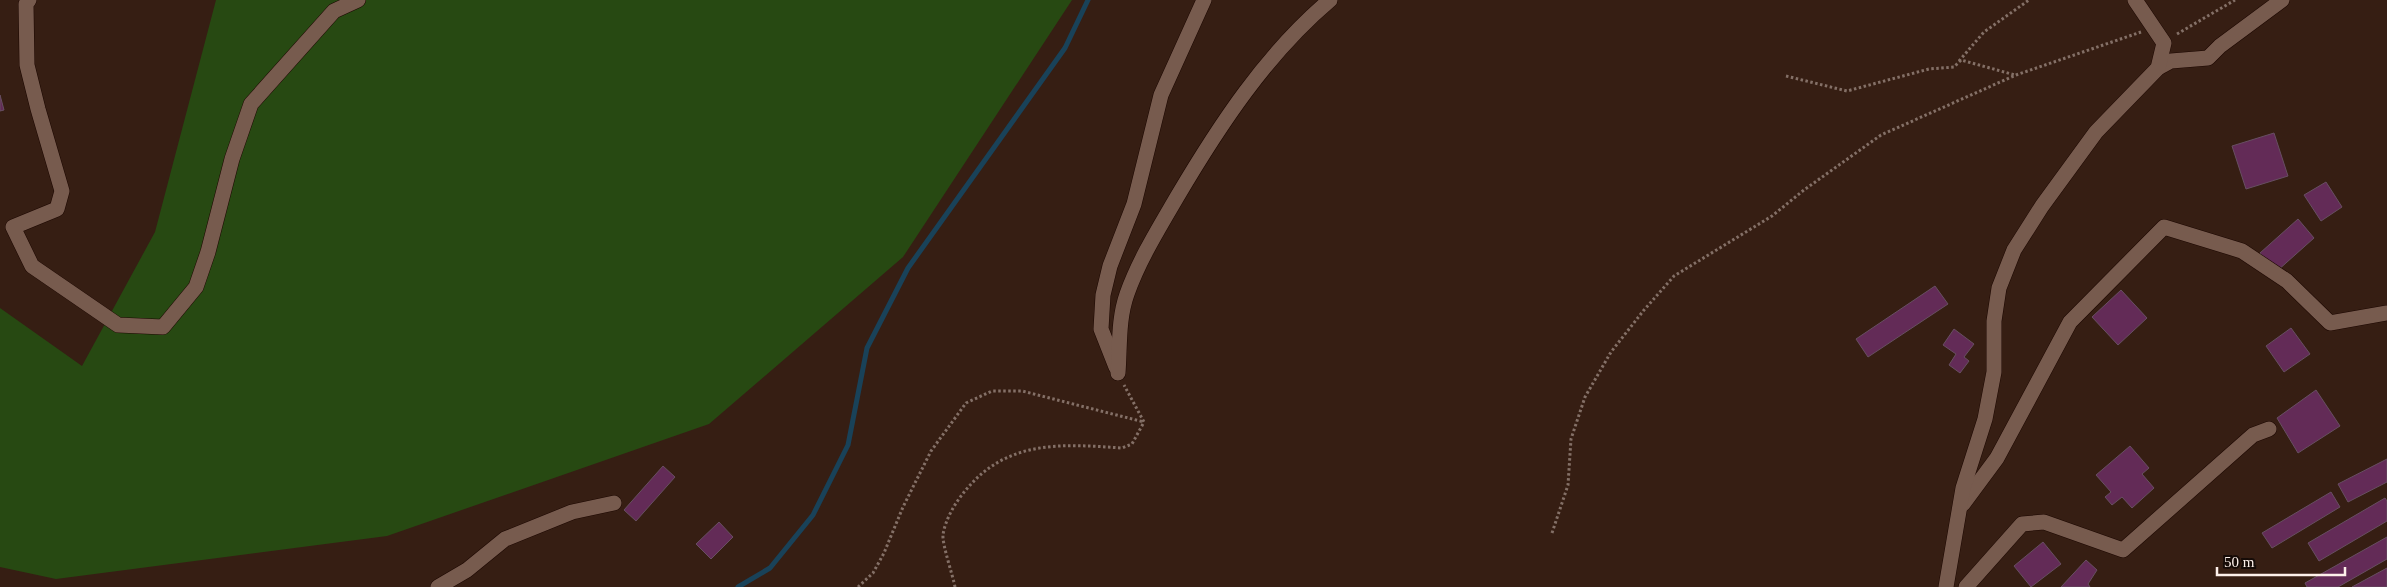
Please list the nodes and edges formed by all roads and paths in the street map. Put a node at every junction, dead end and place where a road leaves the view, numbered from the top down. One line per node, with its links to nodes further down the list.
1 (30, 0): 2 (street)
2 (358, 0)
3 (1204, 0): 16 (street)
4 (1330, 0): 16 (street)
5 (2029, 0): 11 (path)
6 (2135, 0): 9 (street)
7 (2235, 0): 10 (path)
8 (2282, 0): 12 (street)
9 (2155, 27): 10 (street); 14 (path)
10 (2164, 43): 12 (street)
11 (1954, 67): 13 (path); 14 (path)
12 (2158, 68): 20 (street)
13 (1786, 76)
14 (2016, 76): 21 (path)
15 (2387, 313): 20 (street)
16 (1118, 373): 17 (path)
17 (1144, 422): 23 (path); 24 (path)
18 (2268, 429): 26 (street)
19 (614, 503): 22 (street)
20 (1960, 507): 25 (street)
21 (1552, 533)
22 (438, 587)
23 (858, 587)
24 (955, 587)
25 (1946, 587)
26 (1966, 587)

